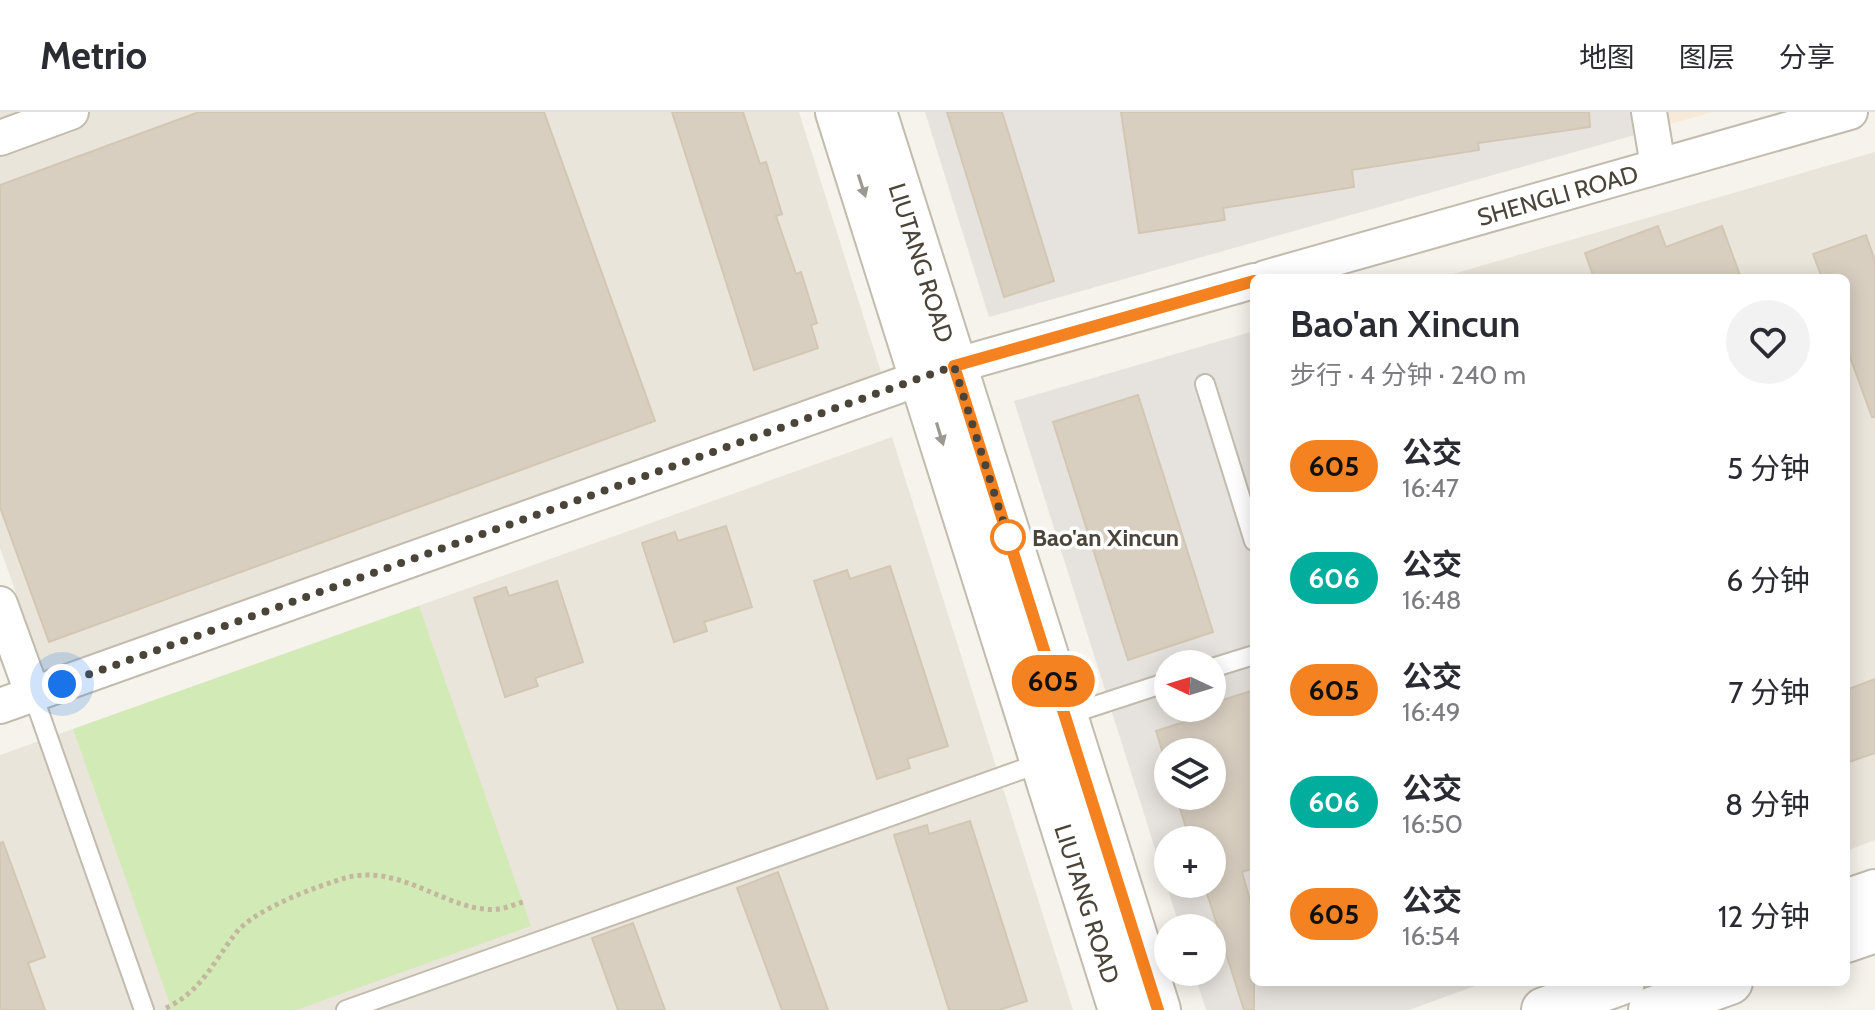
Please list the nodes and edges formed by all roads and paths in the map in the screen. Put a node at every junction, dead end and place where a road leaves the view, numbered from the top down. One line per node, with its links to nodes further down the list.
1 (71, 112): 6 (street)
2 (838, 112): 10 (street, LIUTANG ROAD, one-way to 10)
3 (874, 112): 10 (street, LIUTANG ROAD)
4 (1649, 112): 7 (street)
5 (1850, 112): 7 (street, SHENGLI ROAD)
6 (0, 138)
7 (1658, 166): 8 (street, SHENGLI ROAD)
8 (1279, 274)
9 (1250, 282): 10 (street)
10 (938, 372): 17 (street); 19 (street, LIUTANG ROAD); 20 (street, LIUTANG ROAD, one-way to 20)
11 (1205, 384): 12 (lane)
12 (1250, 528)
13 (0, 604): 17 (street)
14 (1250, 656): 15 (lane)
15 (1226, 664)
16 (1154, 687): 19 (lane)
17 (33, 695): 18 (street); 28 (lane)
18 (0, 706)
19 (1064, 716): 32 (street, LIUTANG ROAD)
20 (1043, 762): 30 (lane); 31 (street, LIUTANG ROAD)
21 (1875, 892): 22 (street)
22 (1850, 901)
23 (523, 902): 29 (path)
24 (1875, 930): 25 (street)
25 (1850, 939)
26 (1611, 986): 33 (street)
27 (1719, 986): 34 (street)
28 (144, 1010)
29 (162, 1010)
30 (346, 1010)
31 (1121, 1010)
32 (1158, 1010)
33 (1544, 1010)
34 (1651, 1010)

